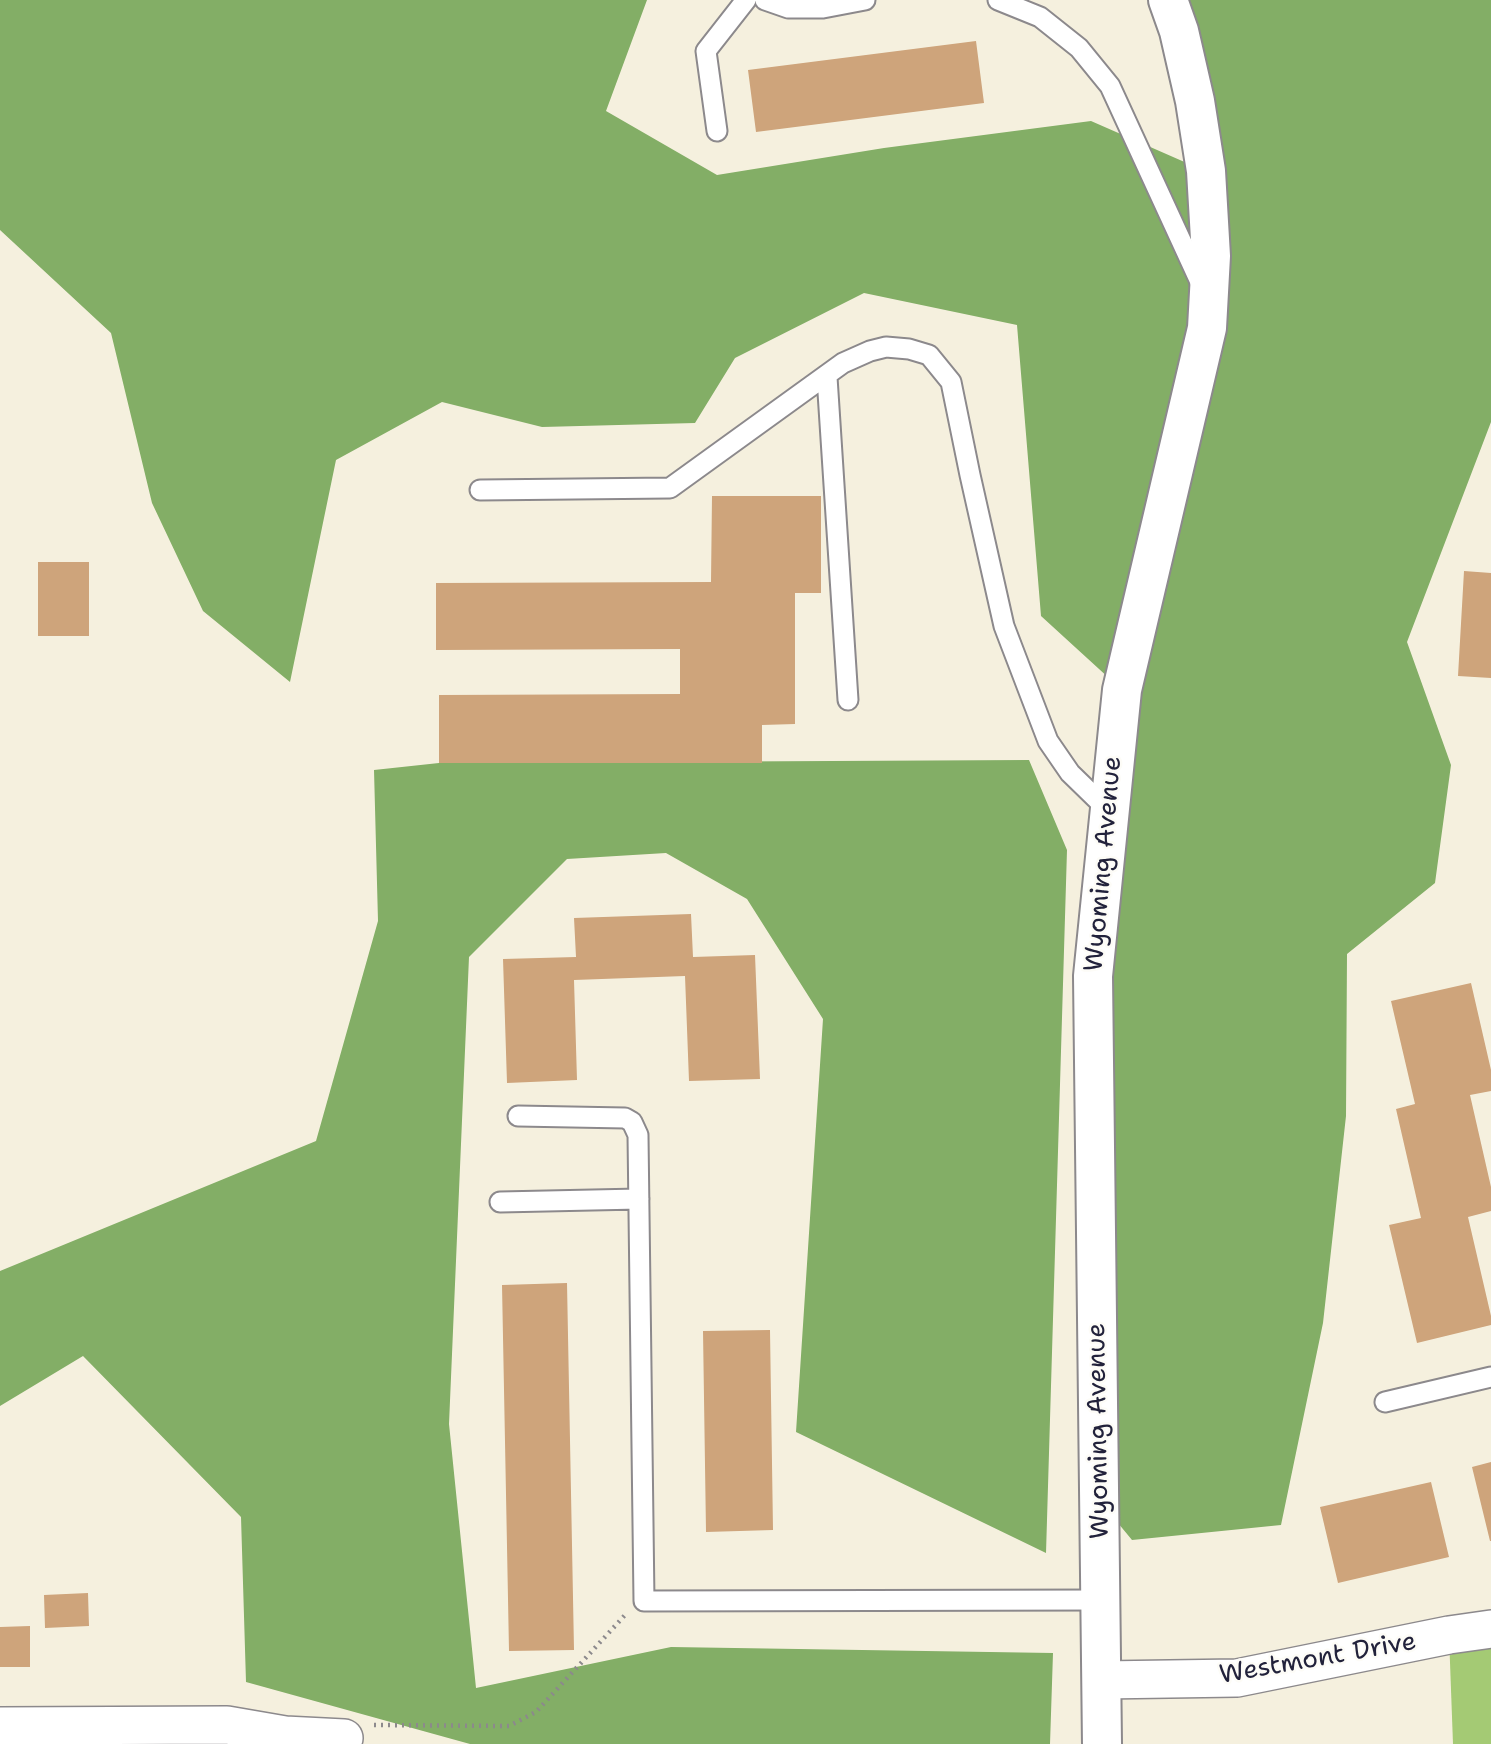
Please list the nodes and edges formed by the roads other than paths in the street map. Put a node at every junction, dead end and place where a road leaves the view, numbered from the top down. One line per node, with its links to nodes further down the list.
1 (746, 0): 6 (lane)
2 (765, 0): 3 (lane)
3 (865, 0)
4 (998, 0): 7 (lane)
5 (1168, 0): 7 (street, Wyoming Avenue)
6 (717, 131)
7 (1209, 300): 11 (street, Wyoming Avenue)
8 (827, 377): 9 (lane); 10 (lane); 11 (lane)
9 (480, 490)
10 (848, 700)
11 (1108, 810): 17 (street, Wyoming Avenue)
12 (517, 1116): 13 (lane)
13 (639, 1199): 14 (lane); 17 (lane)
14 (500, 1202)
15 (1491, 1377): 16 (lane)
16 (1385, 1402)
17 (1101, 1600): 19 (street, Wyoming Avenue)
18 (1491, 1629): 19 (street, Westmont Drive)
19 (1102, 1680): 23 (street, Wyoming Avenue)
20 (0, 1726): 22 (street)
21 (344, 1738): 22 (street)
22 (285, 1740)
23 (1102, 1744)

